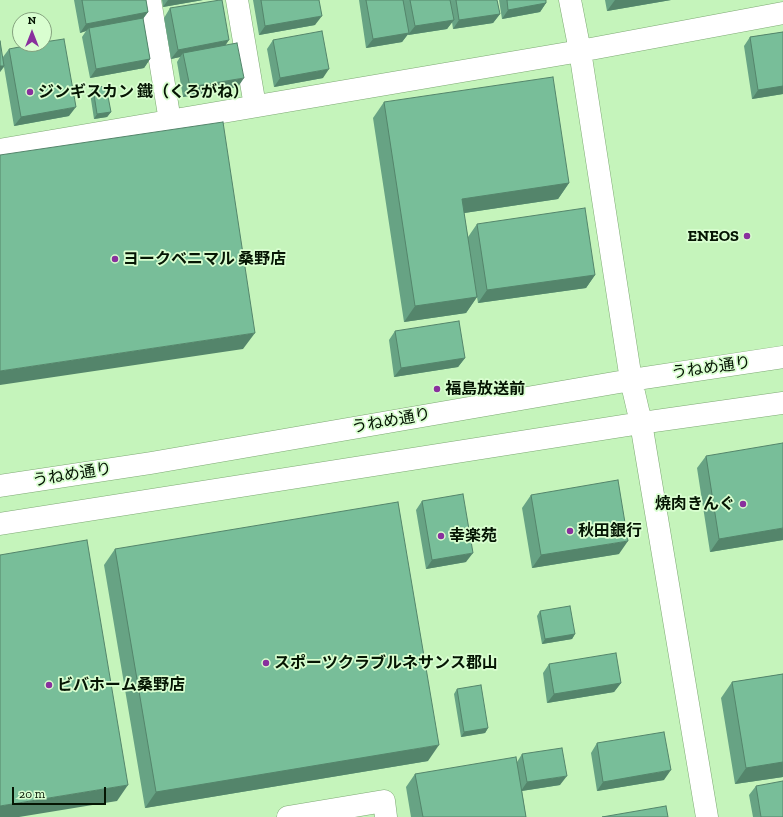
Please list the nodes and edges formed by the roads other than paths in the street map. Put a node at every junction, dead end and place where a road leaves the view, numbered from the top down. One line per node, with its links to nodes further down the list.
1 (150, 0): 7 (street)
2 (236, 0): 6 (street)
3 (570, 0): 5 (street)
4 (783, 13): 5 (street)
5 (580, 51): 6 (street); 10 (street)
6 (255, 106): 7 (street)
7 (170, 121): 8 (street)
8 (0, 150)
9 (783, 357): 10 (street, うねめ通り)
10 (631, 380): 12 (street); 13 (street, うねめ通り)
11 (783, 403): 12 (street)
12 (641, 423): 14 (street); 17 (street)
13 (0, 486)
14 (0, 524)
15 (288, 817): 16 (street)
16 (386, 817)
17 (707, 817)

